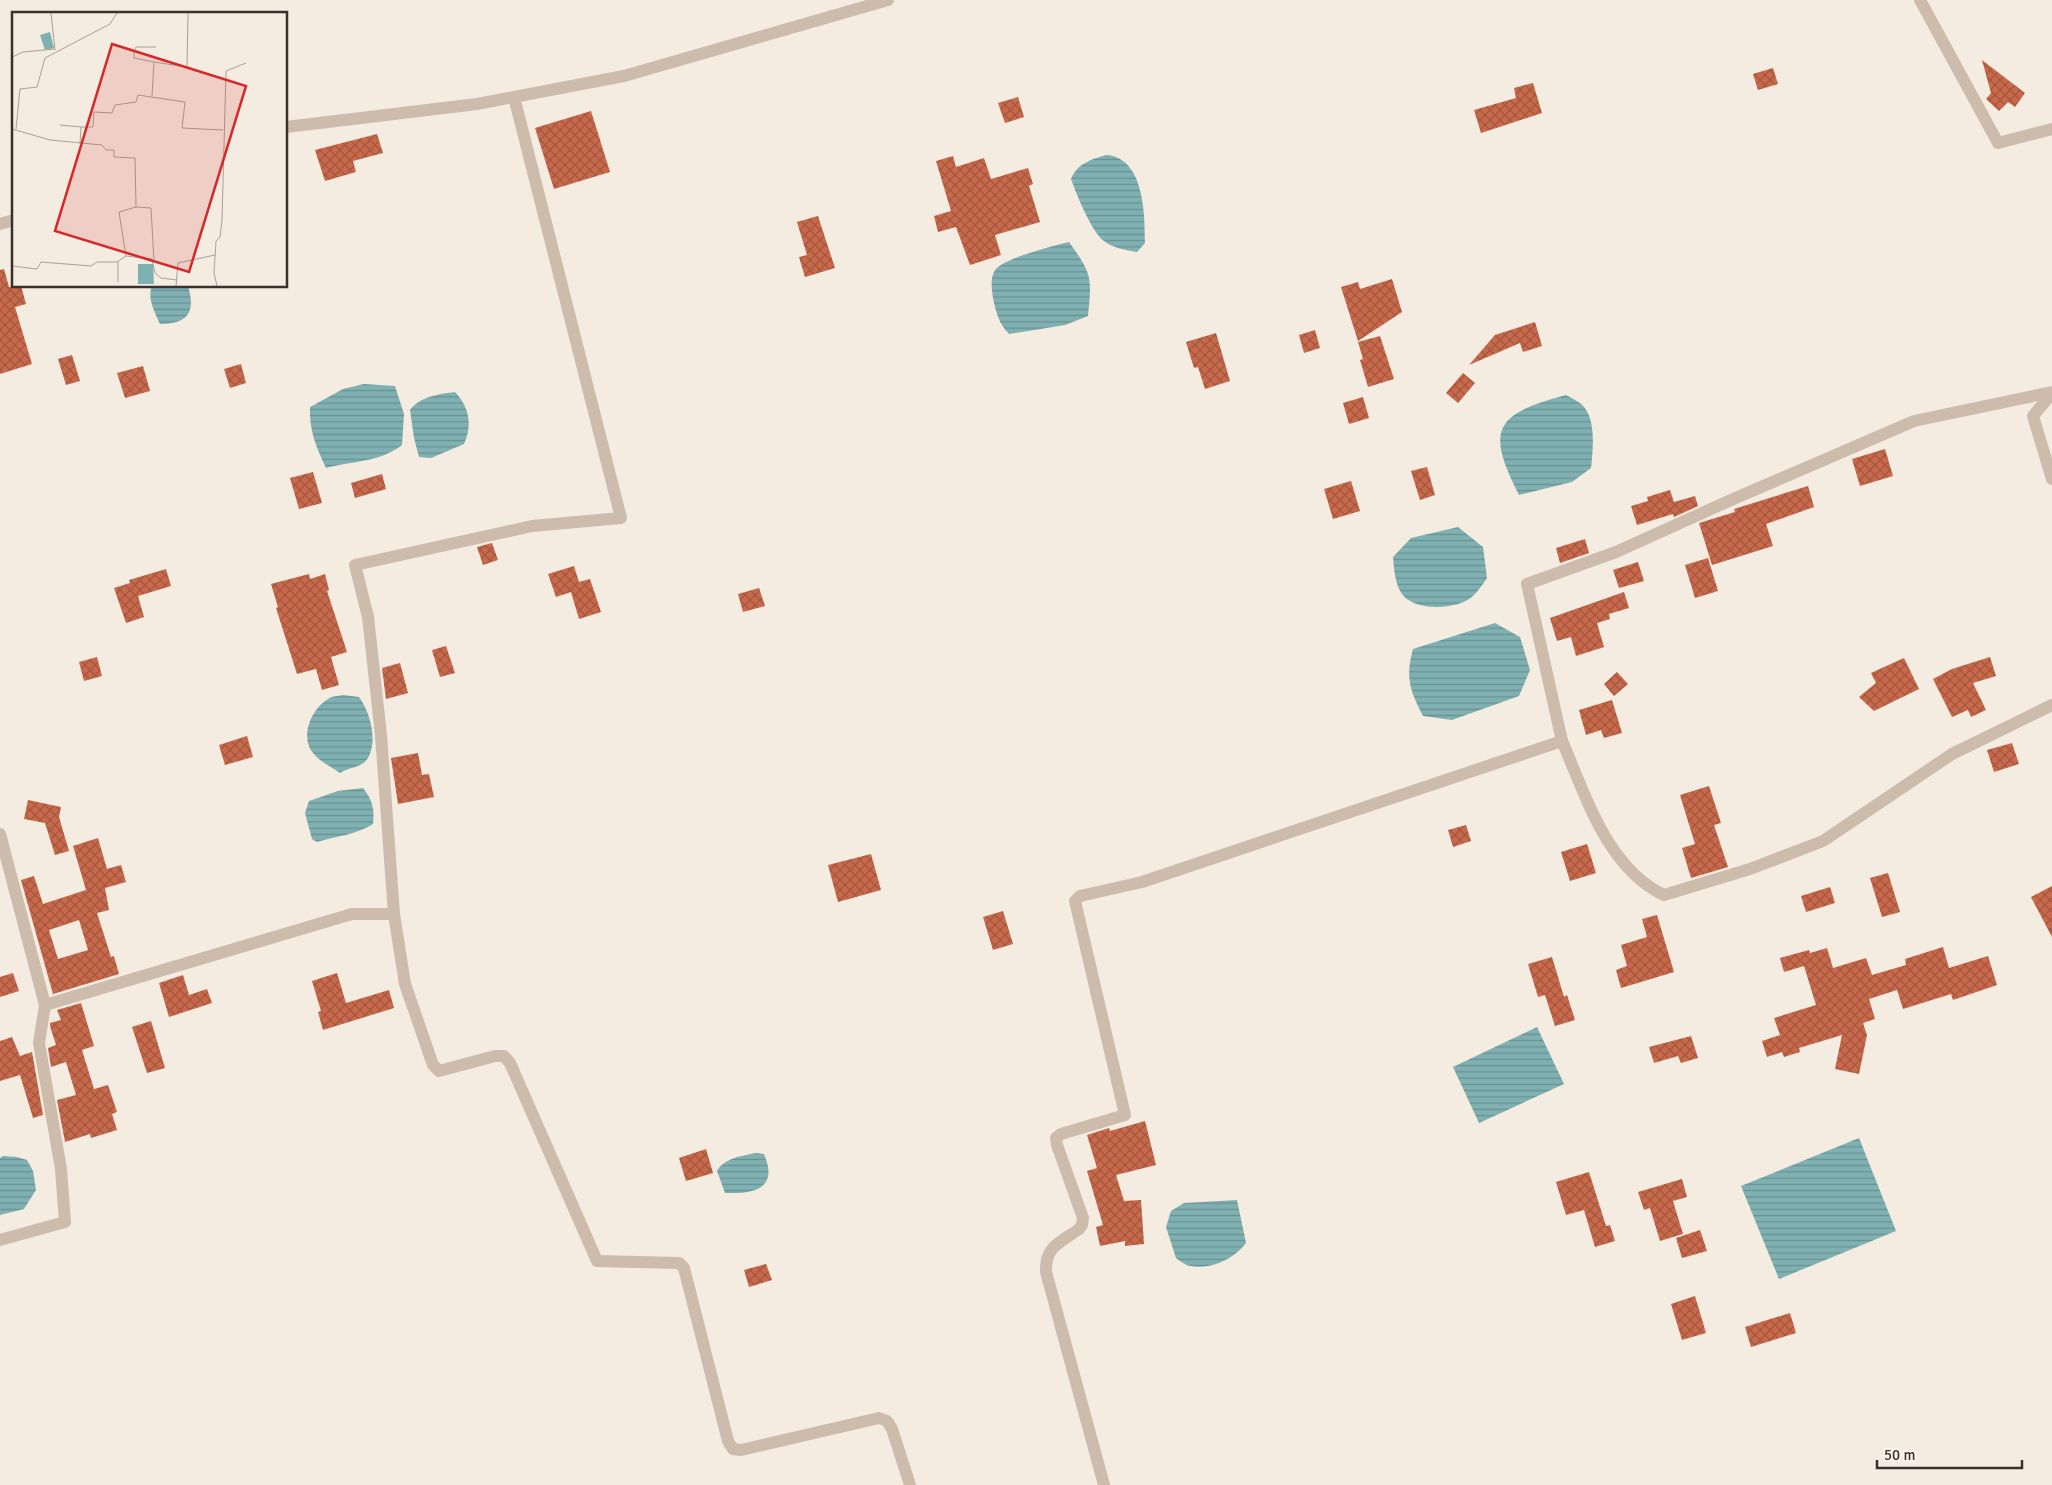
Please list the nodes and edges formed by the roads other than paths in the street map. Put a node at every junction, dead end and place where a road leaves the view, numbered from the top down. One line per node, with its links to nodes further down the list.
1 (888, 0): 3 (street)
2 (1920, 0): 5 (street)
3 (514, 97): 4 (street); 11 (street)
4 (288, 127)
5 (2052, 129)
6 (2052, 393): 7 (street); 9 (street)
7 (2052, 479)
8 (2052, 705): 9 (street)
9 (1562, 741): 15 (street)
10 (0, 834): 12 (street)
11 (394, 914): 12 (street); 14 (street)
12 (45, 1005): 13 (street)
13 (0, 1240)
14 (910, 1485)
15 (1104, 1485)

